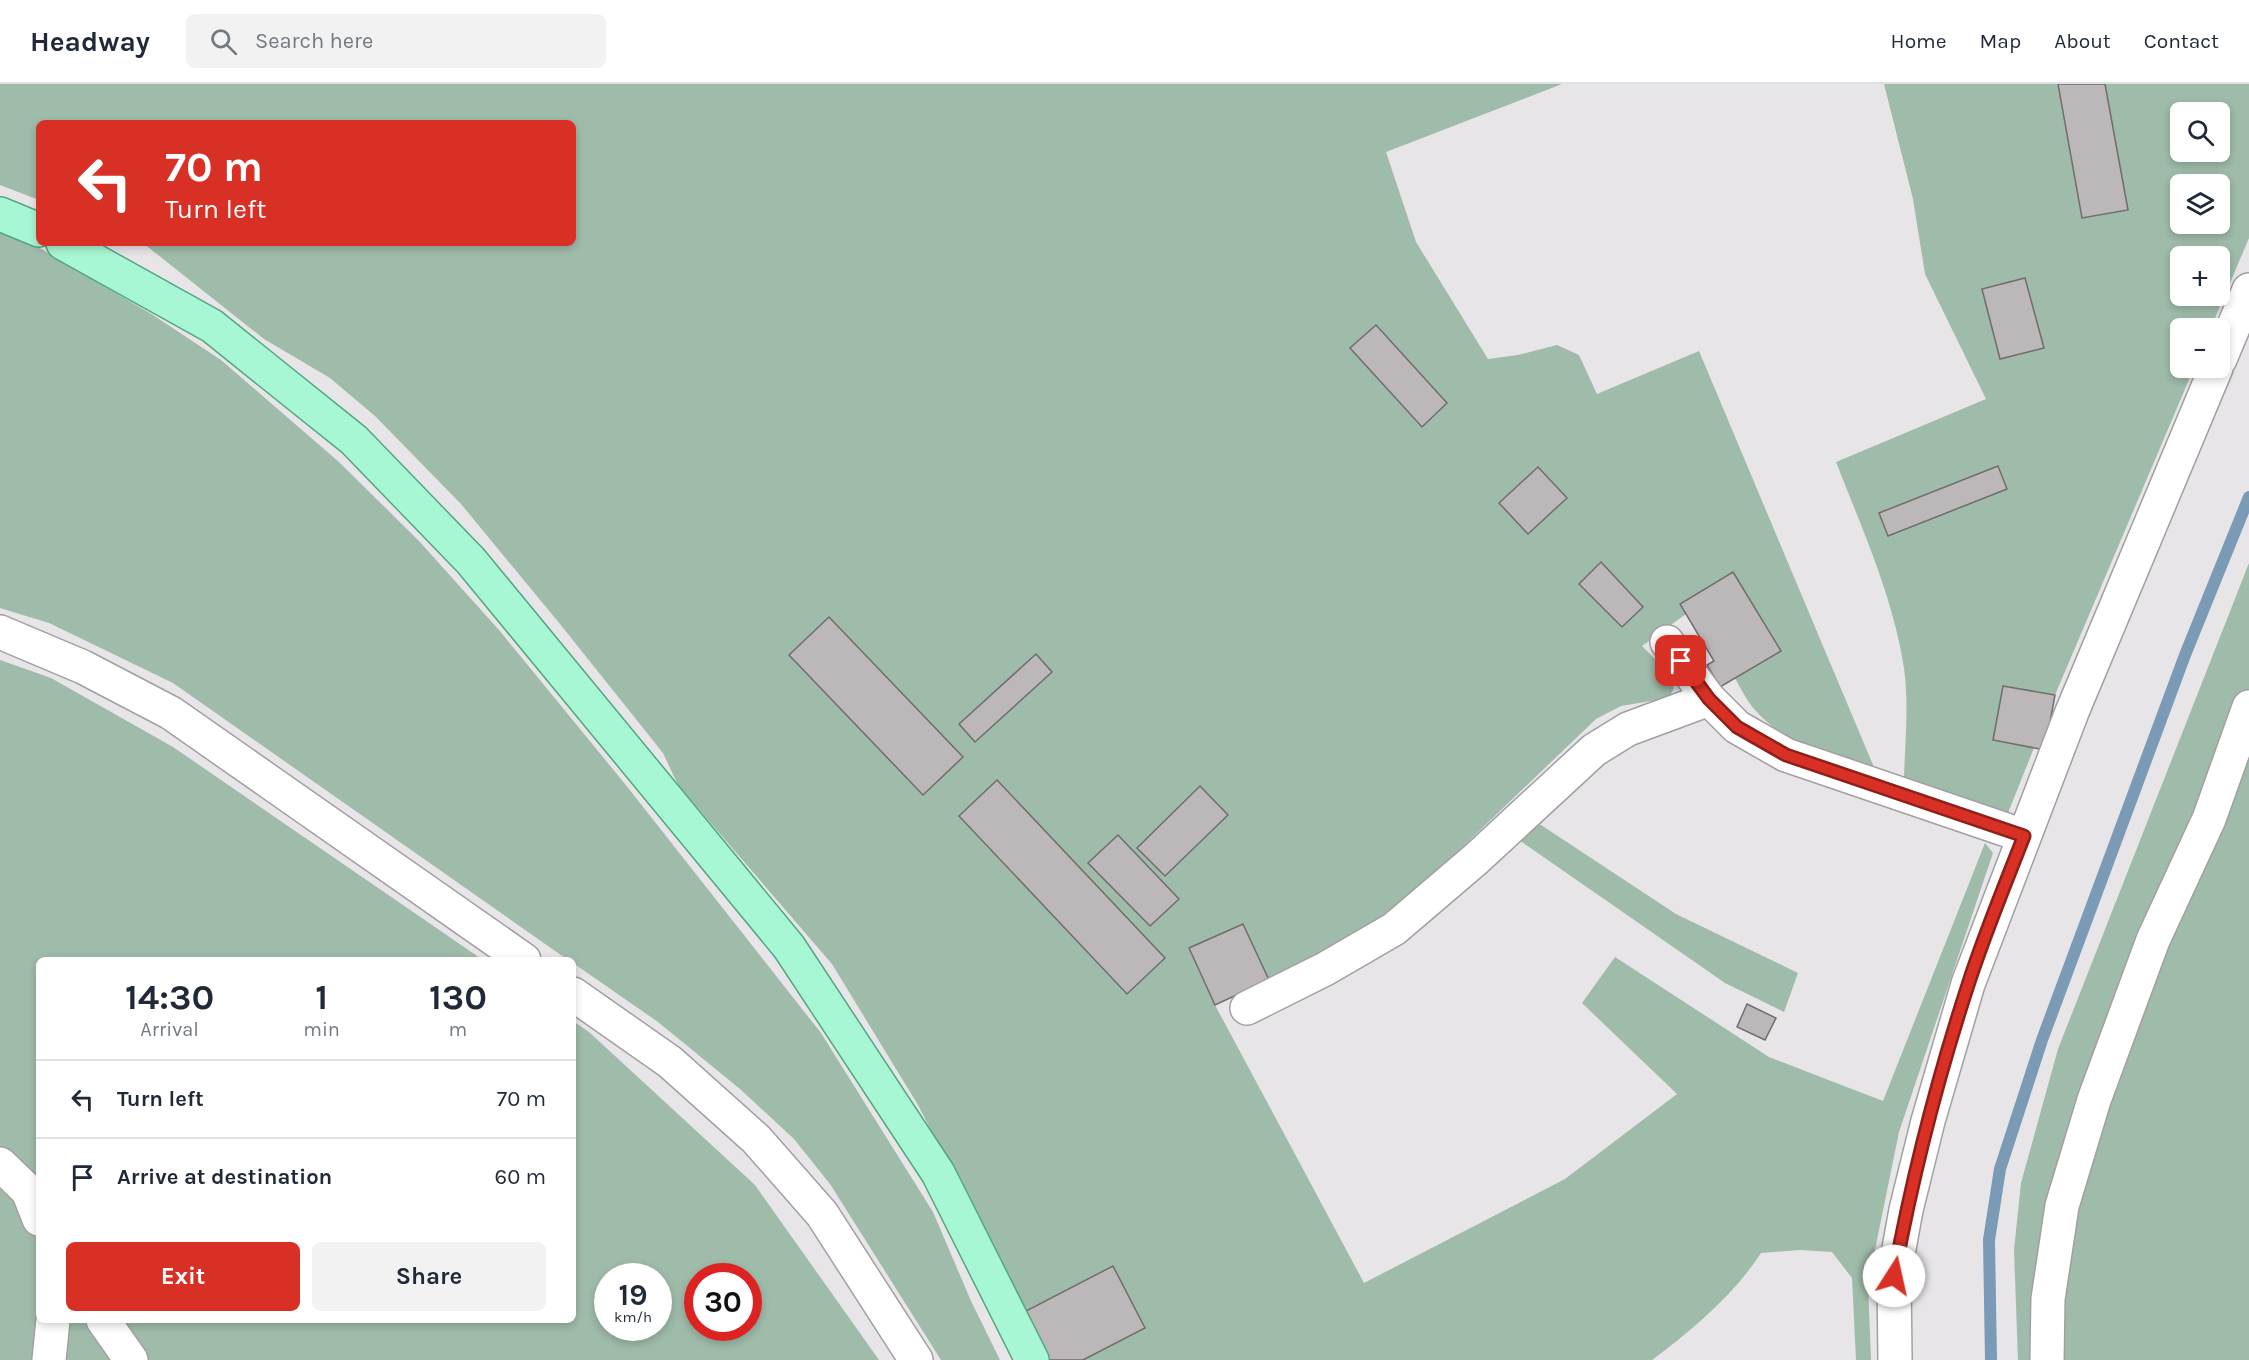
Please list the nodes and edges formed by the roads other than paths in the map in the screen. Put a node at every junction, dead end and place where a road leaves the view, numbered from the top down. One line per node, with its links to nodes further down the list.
1 (0, 214): 2 (main road)
2 (36, 229)
3 (68, 246): 22 (main road)
4 (2249, 290): 5 (street)
5 (2230, 335)
6 (2212, 378): 11 (street)
7 (0, 632): 12 (street)
8 (1667, 642): 9 (street)
9 (1709, 699): 11 (street); 14 (street)
10 (2249, 707): 24 (street)
11 (2024, 836): 23 (street)
12 (520, 957)
13 (576, 996): 21 (street)
14 (1247, 1008)
15 (0, 1164): 16 (street)
16 (36, 1211)
17 (53, 1323): 19 (street)
18 (105, 1323): 20 (street)
19 (49, 1360)
20 (131, 1360)
21 (916, 1360)
22 (1032, 1360)
23 (1895, 1360)
24 (2048, 1360)

